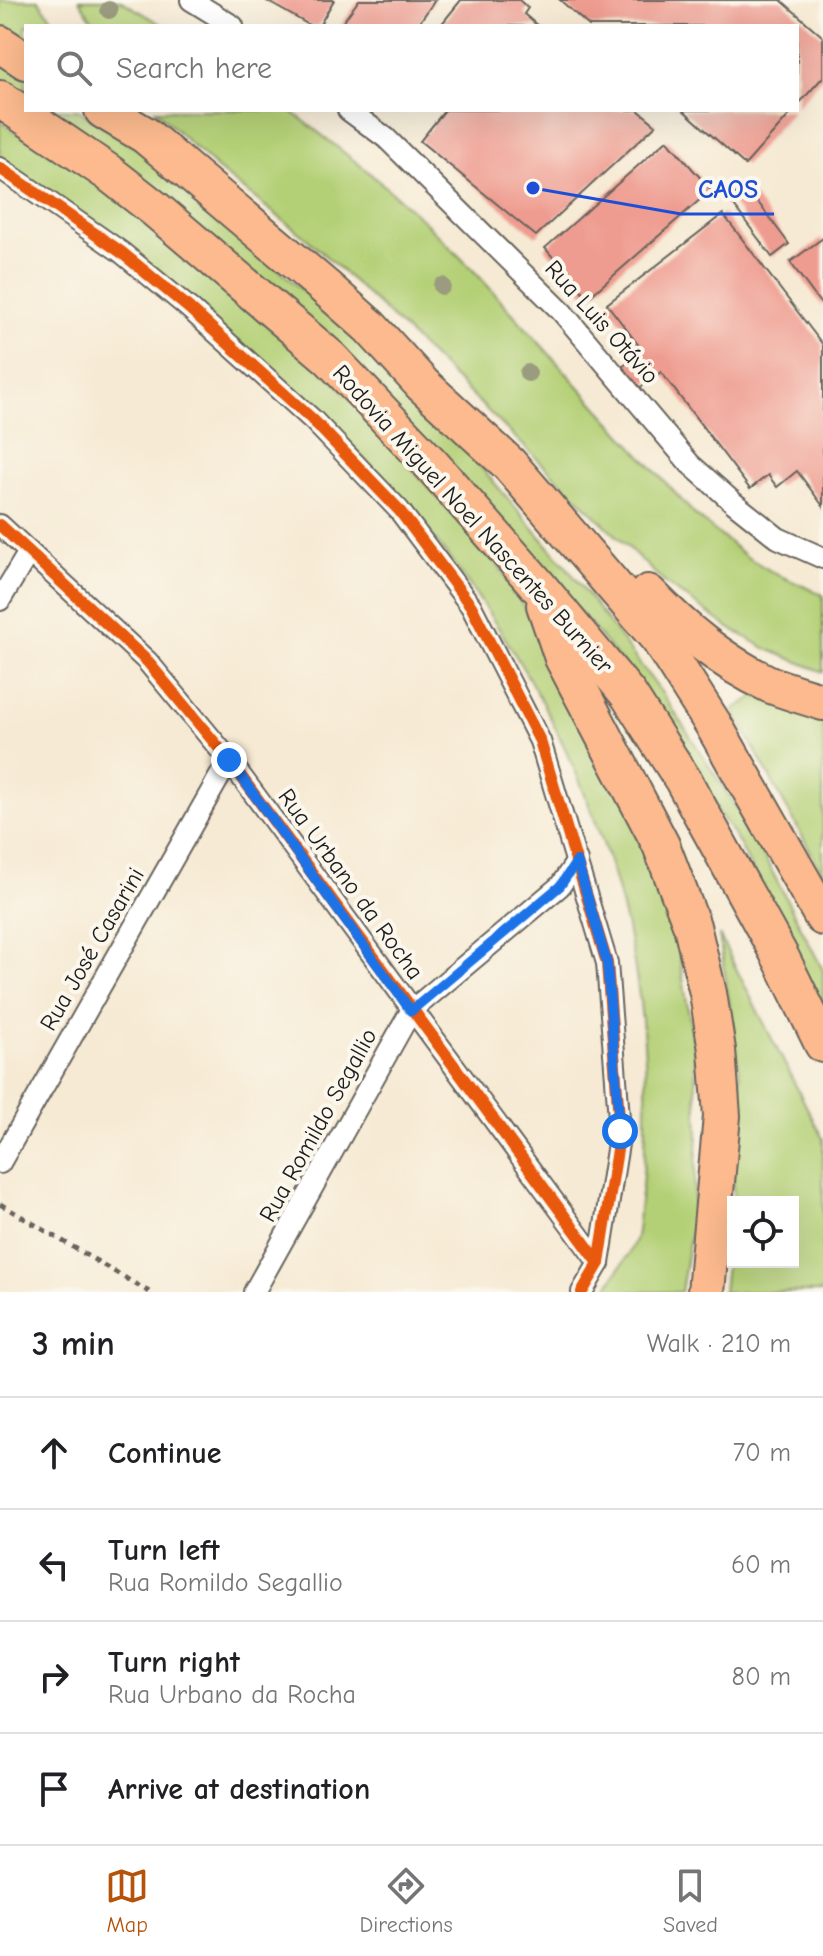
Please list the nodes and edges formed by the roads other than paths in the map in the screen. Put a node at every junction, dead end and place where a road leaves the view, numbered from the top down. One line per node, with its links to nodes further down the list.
1 (191, 0): 2 (street)
2 (230, 24)
3 (0, 44): 4 (highway)
4 (24, 60)
5 (0, 99): 13 (highway, Rodovia Miguel Noel Nascentes Burnier)
6 (106, 112): 9 (highway)
7 (351, 112): 12 (street, Rua Luis Otávio)
8 (0, 168): 17 (street)
9 (509, 464): 15 (highway); 18 (highway)
10 (0, 525): 11 (street, Rua Urbano da Rocha)
11 (29, 552): 14 (street); 16 (street, Rua Urbano da Rocha)
12 (823, 558)
13 (540, 588): 20 (highway, Rodovia Miguel Noel Nascentes Burnier); 25 (highway)
14 (0, 600)
15 (823, 702)
16 (229, 760): 19 (street, Rua Urbano da Rocha); 21 (street, Rua José Casarini)
17 (577, 861): 19 (street, Rua Romildo Segallio); 22 (street)
18 (823, 917)
19 (411, 1011): 22 (street, Rua Urbano da Rocha); 23 (street, Rua Romildo Segallio)
20 (823, 1044)
21 (0, 1163)
22 (599, 1263): 24 (street)
23 (254, 1292)
24 (582, 1292)
25 (706, 1292)

